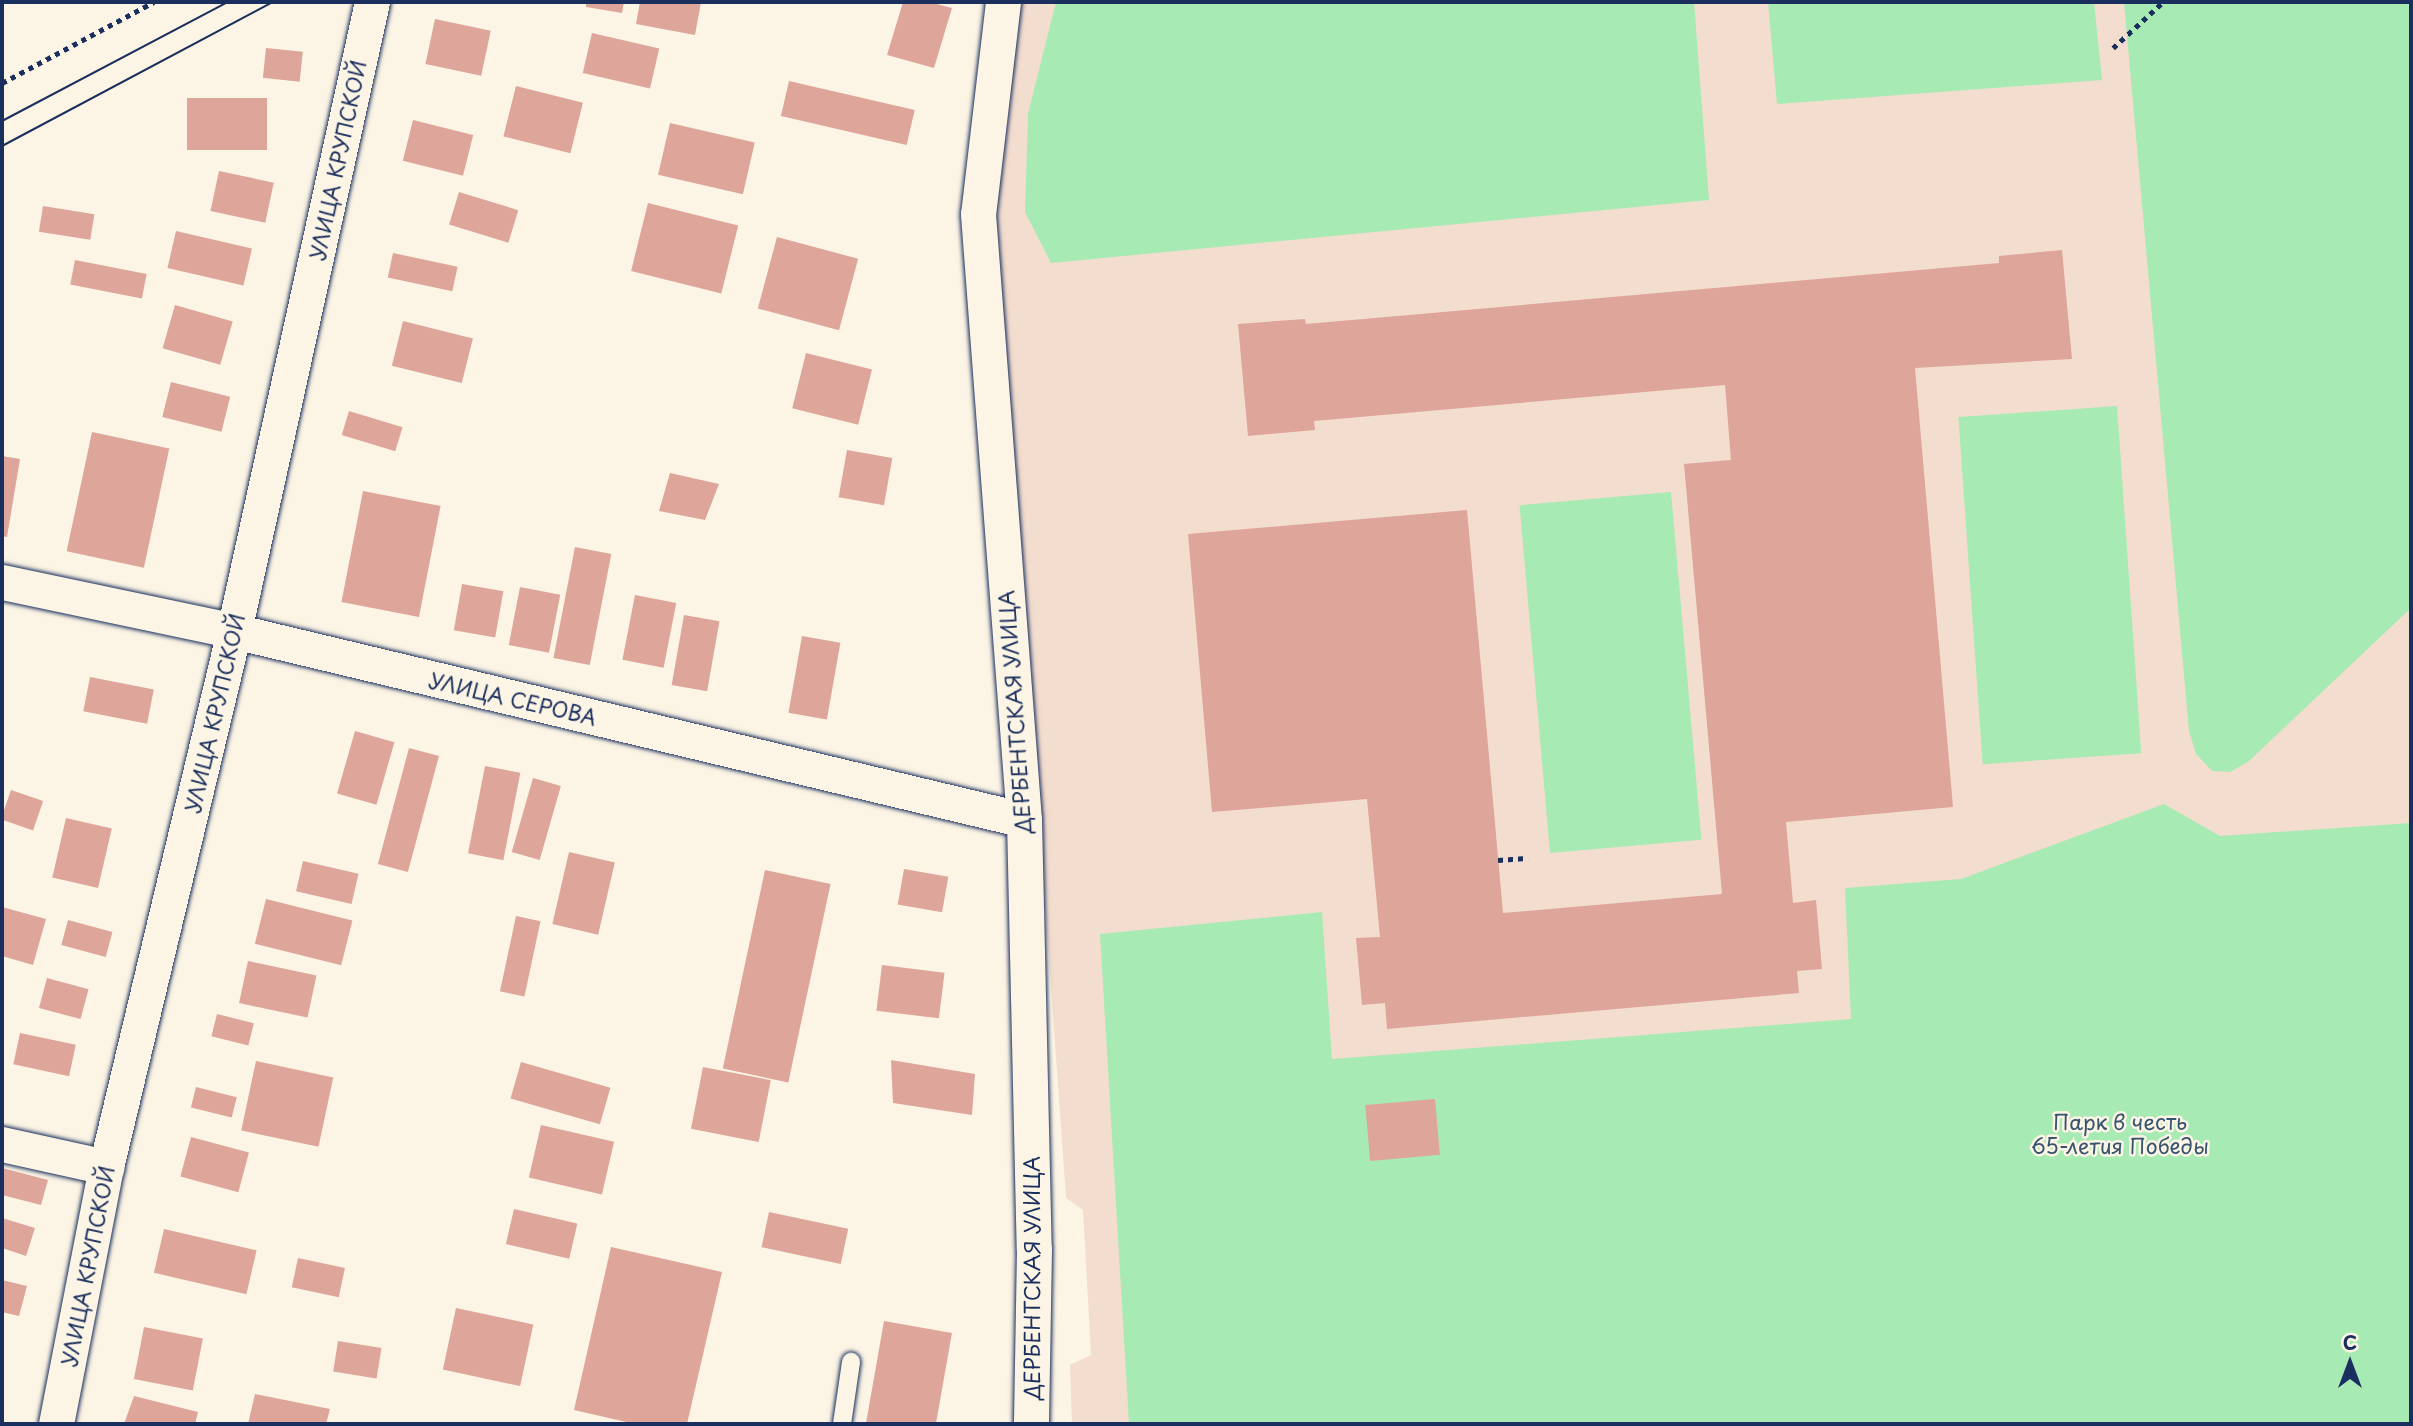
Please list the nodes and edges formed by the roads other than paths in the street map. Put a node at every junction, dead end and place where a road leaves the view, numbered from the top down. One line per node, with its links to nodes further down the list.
1 (372, 2): 4 (street, УЛИЦА КРУПСКОЙ)
2 (1003, 2): 5 (street, ДЕРБЕНТСКАЯ УЛИЦА)
3 (2, 582): 4 (street, УЛИЦА СЕРОВА)
4 (234, 631): 5 (street, УЛИЦА СЕРОВА); 7 (street, УЛИЦА КРУПСКОЙ)
5 (1024, 820): 11 (street, ДЕРБЕНТСКАЯ УЛИЦА)
6 (2, 1144): 7 (street)
7 (106, 1167): 9 (street, УЛИЦА КРУПСКОЙ)
8 (851, 1362): 10 (lane)
9 (56, 1424)
10 (842, 1424)
11 (1031, 1424)

